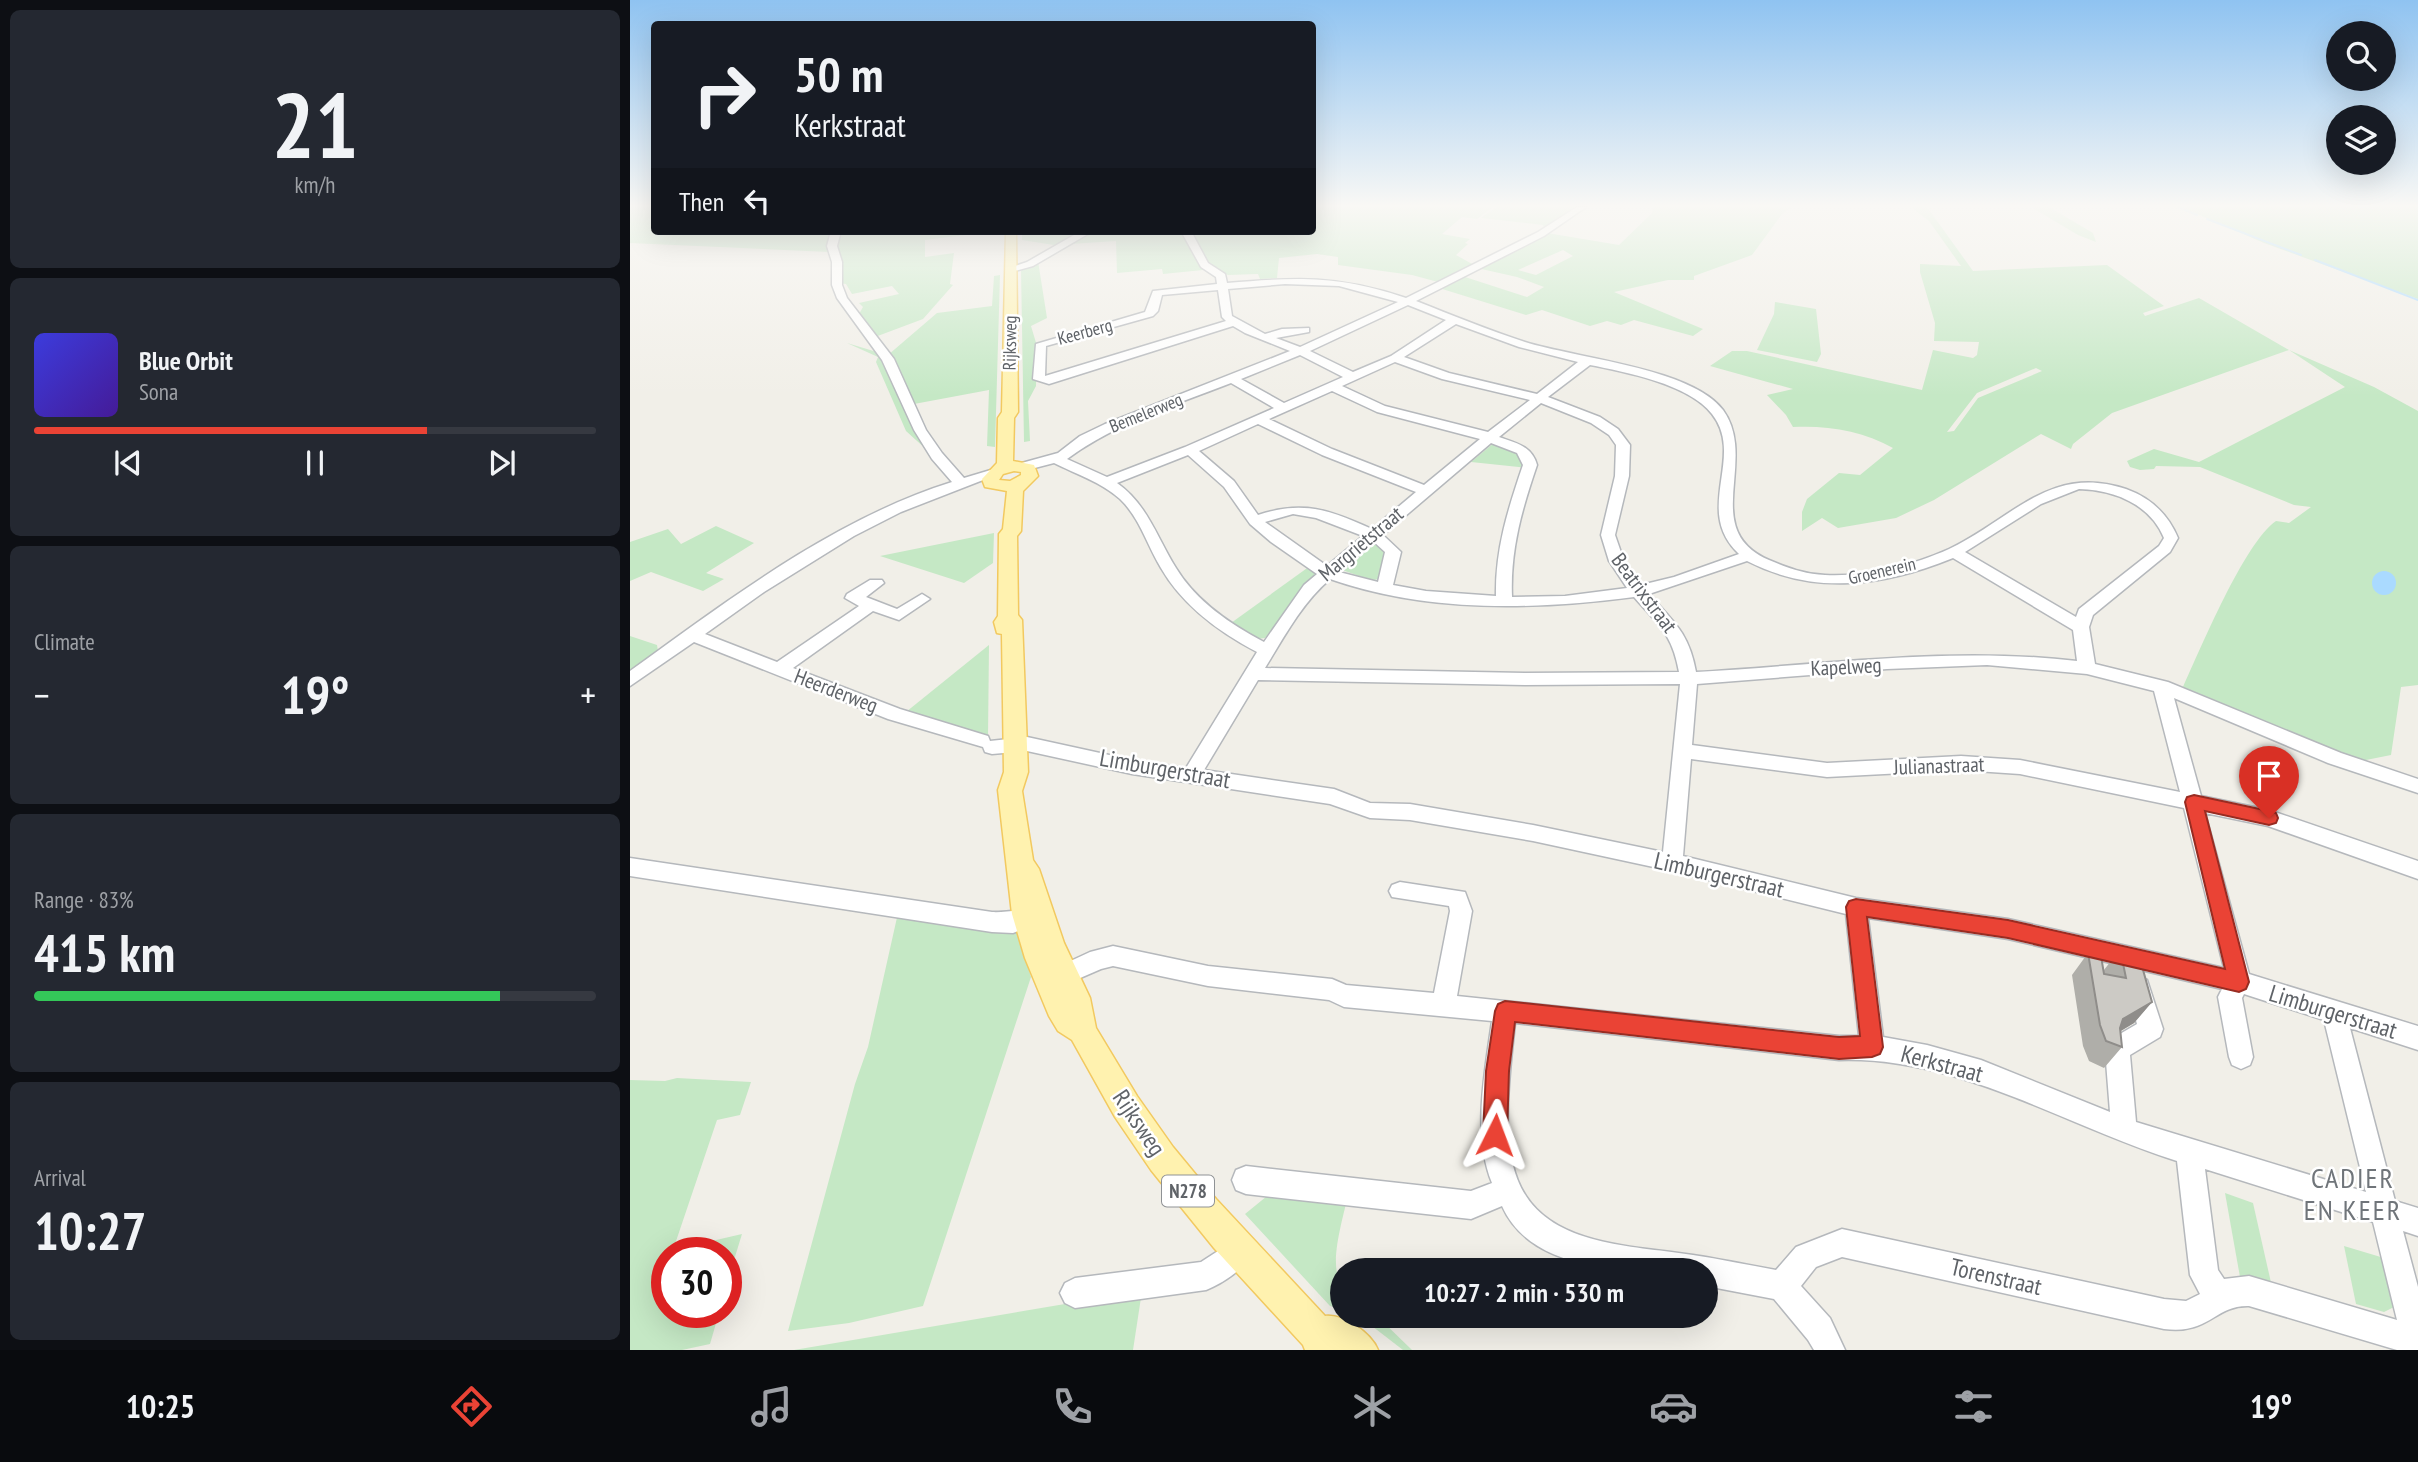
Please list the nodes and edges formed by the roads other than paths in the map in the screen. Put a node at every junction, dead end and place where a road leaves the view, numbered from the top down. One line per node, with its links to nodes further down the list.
1 (837, 270): 25 (street)
2 (1011, 270): 23 (main road, Rijksweg / N278)
3 (1213, 270): 5 (street)
4 (1470, 270): 6 (street, Bemelerweg)
5 (1224, 286): 6 (street, Groenerein); 8 (street); 8 (street, Keerberg)
6 (1406, 302): 7 (street, Groenerein); 11 (street, Bemelerweg)
7 (1454, 320): 12 (street); 13 (street, Groenerein)
8 (1233, 322): 10 (street)
9 (1306, 330): 10 (street)
10 (1266, 337): 11 (street)
11 (1303, 352): 14 (street); 15 (street, Bemelerweg)
12 (1395, 358): 14 (street); 17 (street, Beatrixstraat)
13 (1587, 361): 17 (street, Margrietstraat); 30 (street, Groenerein)
14 (1353, 377): 16 (street)
15 (1233, 379): 18 (street); 22 (street, Bemelerweg)
16 (1333, 387): 18 (street); 20 (street)
17 (1540, 400): 20 (street, Margrietstraat); 34 (street, Beatrixstraat)
18 (1284, 408): 19 (street)
19 (1258, 419): 21 (street); 26 (street)
20 (1490, 437): 26 (street, Margrietstraat); 36 (street)
21 (1190, 450): 24 (street); 27 (street)
22 (1061, 459): 23 (street, Bemelerweg); 24 (street)
23 (1010, 475): 25 (street); 47 (main road, Rijksweg / N278)
24 (1108, 482): 40 (street)
25 (961, 483): 39 (street)
26 (1425, 490): 28 (street, Margrietstraat)
27 (1255, 521): 28 (street); 31 (street)
28 (1373, 533): 31 (street, Margrietstraat); 33 (street)
29 (1954, 552): 30 (street, Groenerein); 38 (street); 38 (street, Groenerein)
30 (1749, 555): 34 (street)
31 (1327, 573): 33 (street); 40 (street, Margrietstraat)
32 (876, 583): 37 (street)
33 (1384, 588): 36 (street)
34 (1640, 591): 36 (street); 44 (street, Beatrixstraat)
35 (922, 599): 37 (street)
36 (1504, 602)
37 (871, 605): 42 (street)
38 (2081, 627): 41 (street)
39 (693, 635): 42 (street, Heerderweg); 45 (street)
40 (1266, 650): 43 (street, Margrietstraat)
41 (2087, 668): 44 (street, Kapelweg); 46 (street, Kapelweg)
42 (779, 669): 47 (street, Heerderweg)
43 (1252, 674): 44 (street, Kapelweg); 49 (street, Margrietstraat)
44 (1689, 678): 48 (street, Beatrixstraat)
45 (630, 680)
46 (2162, 686): 50 (street, Kapelweg); 51 (street)
47 (998, 745): 49 (street, Limburgerstraat); 53 (main road, Rijksweg / N278)
48 (1683, 751): 51 (street, Julianastraat); 52 (street, Beatrixstraat)
49 (1190, 777): 52 (street, Limburgerstraat)
50 (2418, 786)
51 (2194, 802): 55 (street, Julianastraat); 61 (street)
52 (1672, 862): 57 (street, Limburgerstraat)
53 (1021, 866): 58 (main road, Rijksweg / N278); 60 (main road, Rijksweg / N278)
54 (630, 867): 58 (street)
55 (2418, 870)
56 (1399, 891): 62 (street)
57 (1856, 907): 59 (street, Limburgerstraat); 66 (street)
58 (1026, 918): 60 (main road, Rijksweg / N278)
59 (2130, 958): 61 (street, Limburgerstraat); 68 (street)
60 (1063, 974): 62 (street, Kerkstraat); 74 (main road, Rijksweg / N278)
61 (2239, 982): 64 (street, Limburgerstraat); 67 (street)
62 (1443, 1006): 63 (street, Kerkstraat)
63 (1505, 1011): 66 (street, Kerkstraat); 71 (street)
64 (2334, 1013): 65 (street, Limburgerstraat); 72 (street)
65 (2418, 1038)
66 (1872, 1047): 68 (street, Kerkstraat)
67 (2241, 1057)
68 (2124, 1131): 69 (street, Kerkstraat)
69 (2189, 1151): 72 (street, Kerkstraat); 79 (street)
70 (1246, 1180): 71 (street)
71 (1508, 1190): 75 (street)
72 (2385, 1212): 73 (street, Kerkstraat); 81 (street)
73 (2418, 1222)
74 (1238, 1252): 78 (street); 80 (main road, Rijksweg / N278)
75 (1636, 1258)
76 (1718, 1274): 77 (street)
77 (1782, 1286): 79 (street, Torenstraat); 83 (street)
78 (1075, 1293)
79 (2218, 1295): 81 (street, Torenstraat)
80 (1321, 1342): 82 (main road, Rijksweg / N278)
81 (2418, 1343)
82 (1360, 1350)
83 (1830, 1350)

